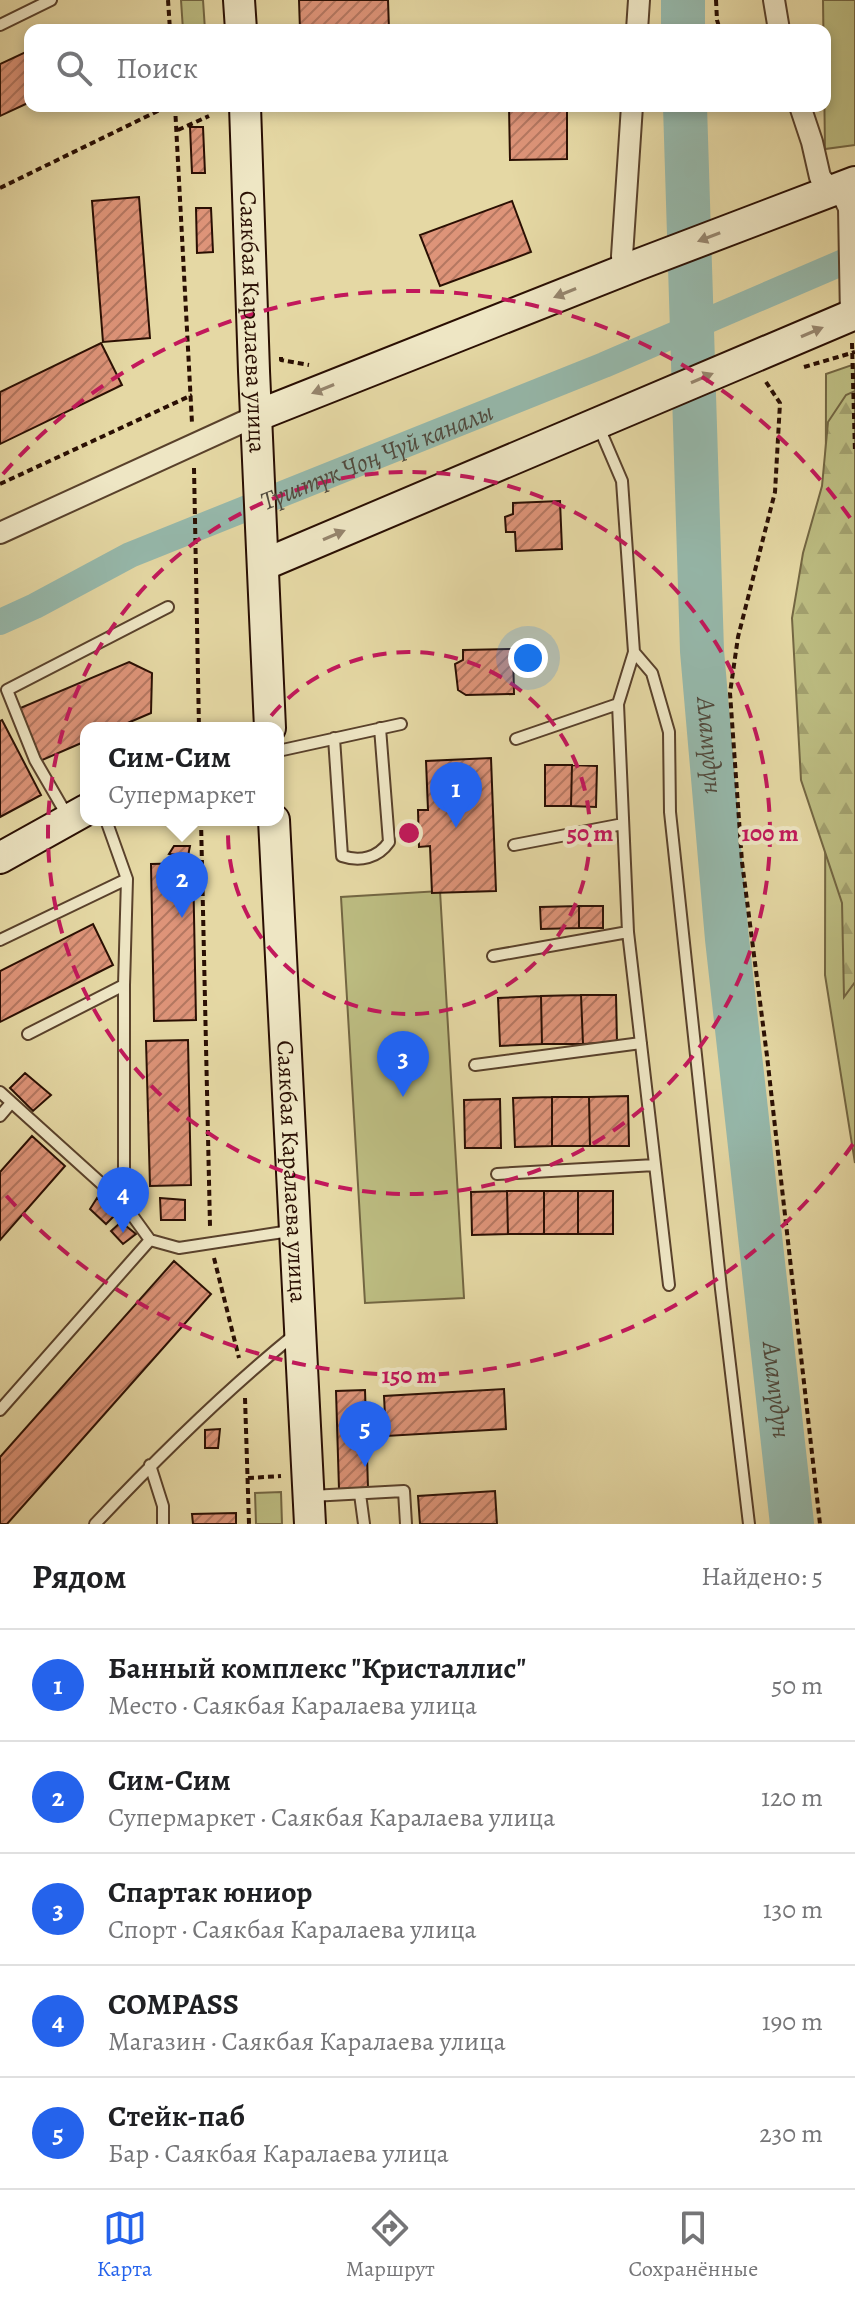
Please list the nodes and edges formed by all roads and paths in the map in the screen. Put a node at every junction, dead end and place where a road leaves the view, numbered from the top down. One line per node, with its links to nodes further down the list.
1 (51, 0): 12 (lane)
2 (168, 0): 7 (path)
3 (239, 0): 8 (main road)
4 (639, 0): 9 (street)
5 (716, 0): 10 (path)
6 (774, 0): 11 (street)
7 (170, 24)
8 (241, 24)
9 (637, 24)
10 (718, 24)
11 (778, 24)
12 (0, 25)
13 (156, 112): 21 (path)
14 (176, 112): 19 (path)
15 (245, 112): 28 (main road, Саякбая Каралаева улица)
16 (632, 112): 22 (street)
17 (802, 112): 20 (street)
18 (209, 116): 19 (path)
19 (178, 130): 32 (path)
20 (843, 186): 22 (main road, one-way to 22); 23 (street)
21 (0, 188)
22 (623, 270): 28 (main road, one-way to 28)
23 (853, 315): 25 (main road, one-way to 23)
24 (855, 352): 25 (path)
25 (783, 360): 29 (main road, one-way to 25)
26 (852, 365): 31 (path)
27 (764, 379): 82 (path)
28 (256, 416): 30 (street); 34 (main road, Саякбая Каралаева улица)
29 (597, 423): 34 (main road, one-way to 29); 36 (lane)
30 (193, 444): 33 (street); 39 (path)
31 (855, 452)
32 (0, 484)
33 (0, 533)
34 (263, 565): 40 (main road, Саякбая Каралаева улица)
35 (168, 607): 37 (lane)
36 (634, 652): 38 (lane); 81 (lane)
37 (3, 692): 46 (lane)
38 (618, 704): 44 (lane); 47 (lane)
39 (199, 722)
40 (262, 722)
41 (401, 724): 42 (lane)
42 (380, 728): 43 (lane); 43 (lane)
43 (334, 738): 45 (lane)
44 (516, 739)
45 (284, 750)
46 (77, 814): 52 (main road)
47 (623, 824): 51 (lane); 54 (lane)
48 (108, 826): 53 (lane)
49 (201, 826): 69 (path)
50 (274, 826): 67 (main road, Саякбая Каралаева улица)
51 (514, 845)
52 (0, 858)
53 (127, 879): 55 (lane); 57 (lane)
54 (628, 932): 56 (lane); 59 (lane)
55 (0, 940)
56 (493, 956)
57 (124, 985): 58 (lane); 66 (lane)
58 (28, 1034)
59 (641, 1043): 60 (lane); 64 (lane)
60 (475, 1065)
61 (0, 1092): 62 (lane)
62 (11, 1103): 63 (lane); 66 (lane)
63 (0, 1116)
64 (655, 1165): 65 (lane); 70 (lane)
65 (497, 1174)
66 (124, 1204): 68 (lane)
67 (296, 1230): 69 (lane); 71 (main road, Саякбая Каралаева улица)
68 (150, 1240): 69 (lane); 72 (lane)
69 (210, 1244)
70 (669, 1285)
71 (301, 1329): 73 (lane); 76 (main road, Саякбая Каралаева улица)
72 (0, 1410)
73 (150, 1465): 77 (lane); 78 (lane)
74 (248, 1478): 76 (path)
75 (360, 1494): 76 (lane); 79 (lane); 80 (lane)
76 (303, 1499)
77 (95, 1524)
78 (163, 1524)
79 (364, 1524)
80 (406, 1524)
81 (749, 1524)
82 (820, 1524)

